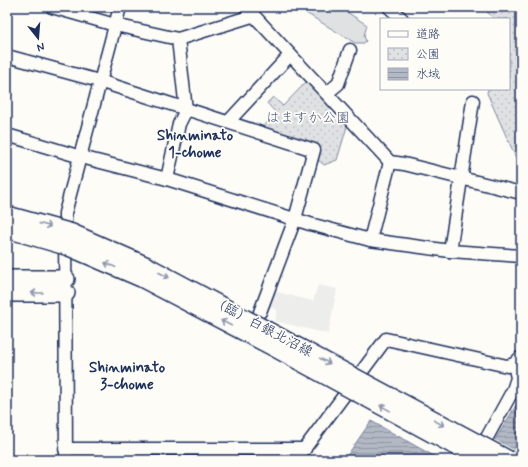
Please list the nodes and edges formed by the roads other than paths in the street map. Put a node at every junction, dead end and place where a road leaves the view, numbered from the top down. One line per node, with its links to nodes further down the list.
1 (52, 7): 6 (street)
2 (120, 7): 6 (street)
3 (389, 7): 5 (street)
4 (249, 12): 7 (street); 9 (street)
5 (401, 18)
6 (115, 24): 7 (street); 11 (street)
7 (178, 39): 14 (street)
8 (350, 50): 12 (street)
9 (290, 55): 12 (street); 15 (street)
10 (7, 56): 11 (street)
11 (99, 81): 14 (street); 17 (street)
12 (327, 93): 18 (street)
13 (473, 101): 19 (street)
14 (186, 110): 15 (street); 20 (street)
15 (229, 121): 23 (street)
16 (7, 135): 17 (street)
17 (81, 157): 20 (street); 29 (street)
18 (390, 162): 19 (street); 25 (street)
19 (462, 178): 21 (street); 26 (street)
20 (167, 179): 23 (street)
21 (521, 193)
22 (7, 215): 38 (street, （臨）白銀北沼線, one-way to 38, bridge)
23 (295, 219): 25 (street); 31 (street)
24 (7, 229): 37 (street, （臨）白銀北沼線, one-way to 24, bridge)
25 (370, 240): 26 (street)
26 (450, 251): 27 (street)
27 (521, 256)
28 (7, 279): 29 (street)
29 (66, 286): 30 (street, one-way to 30); 34 (street)
30 (7, 293)
31 (260, 312)
32 (517, 361): 33 (street); 36 (street)
33 (305, 449): 34 (street); 35 (street)
34 (66, 454)
35 (296, 460)
36 (474, 460)
37 (481, 460)
38 (509, 460)

